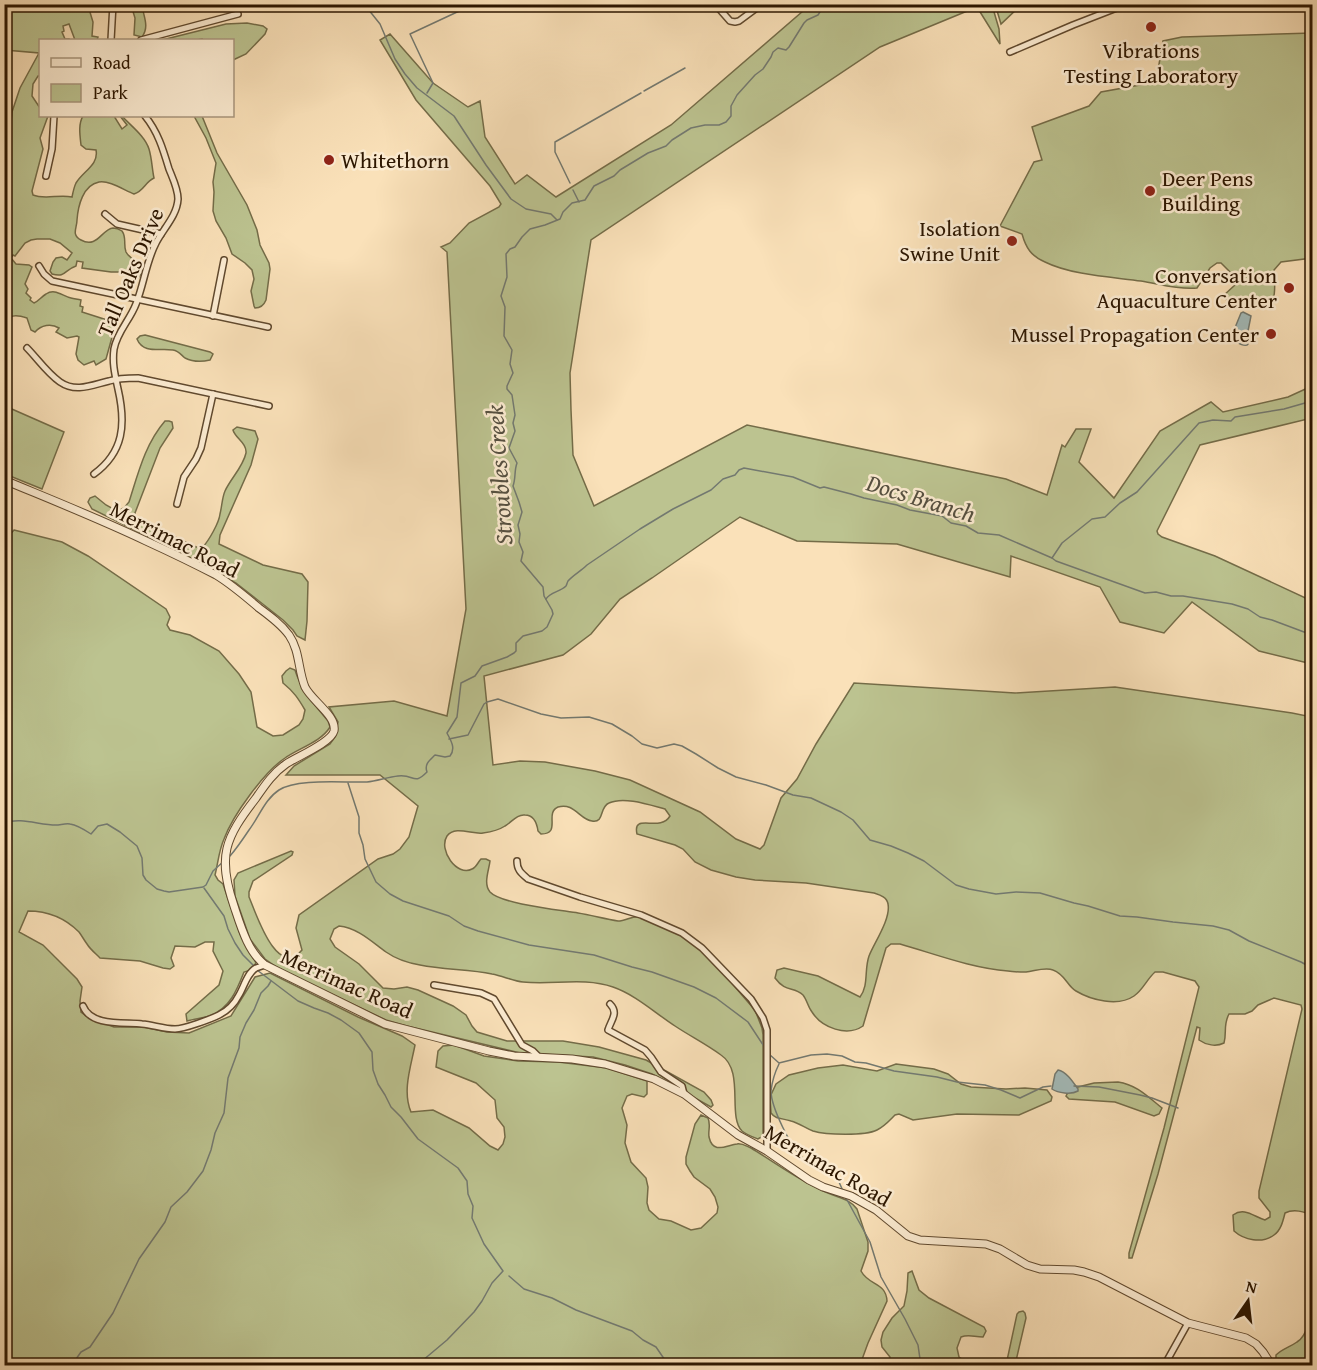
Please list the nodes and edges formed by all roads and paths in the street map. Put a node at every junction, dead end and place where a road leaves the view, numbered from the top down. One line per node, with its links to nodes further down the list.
1 (112, 4): 6 (street)
2 (715, 4): 3 (street)
3 (762, 4)
4 (1127, 4): 8 (street)
5 (238, 14): 7 (street)
6 (111, 39)
7 (145, 39)
8 (1010, 52)
9 (54, 117): 11 (street)
10 (146, 117): 13 (street, Tall Oaks Drive)
11 (46, 176)
12 (105, 214): 13 (street)
13 (161, 234): 16 (street, Tall Oaks Drive)
14 (224, 260): 17 (street)
15 (39, 266): 16 (street)
16 (138, 300): 17 (street); 20 (street, Tall Oaks Drive)
17 (213, 316): 18 (street)
18 (268, 327)
19 (27, 348): 20 (street)
20 (116, 379): 21 (street); 23 (street, Tall Oaks Drive)
21 (213, 394): 22 (street); 25 (street)
22 (269, 406)
23 (94, 474)
24 (4, 480): 27 (street, Merrimac Road)
25 (177, 504)
26 (517, 861): 33 (street)
27 (265, 965): 30 (street); 31 (street, Merrimac Road)
28 (434, 985): 31 (street)
29 (610, 1004): 32 (street)
30 (83, 1006)
31 (538, 1056): 32 (street, Merrimac Road)
32 (684, 1094): 33 (street, Merrimac Road)
33 (767, 1151): 34 (street, Merrimac Road)
34 (1188, 1323): 35 (street); 36 (street, Merrimac Road)
35 (1164, 1365)
36 (1272, 1365)

